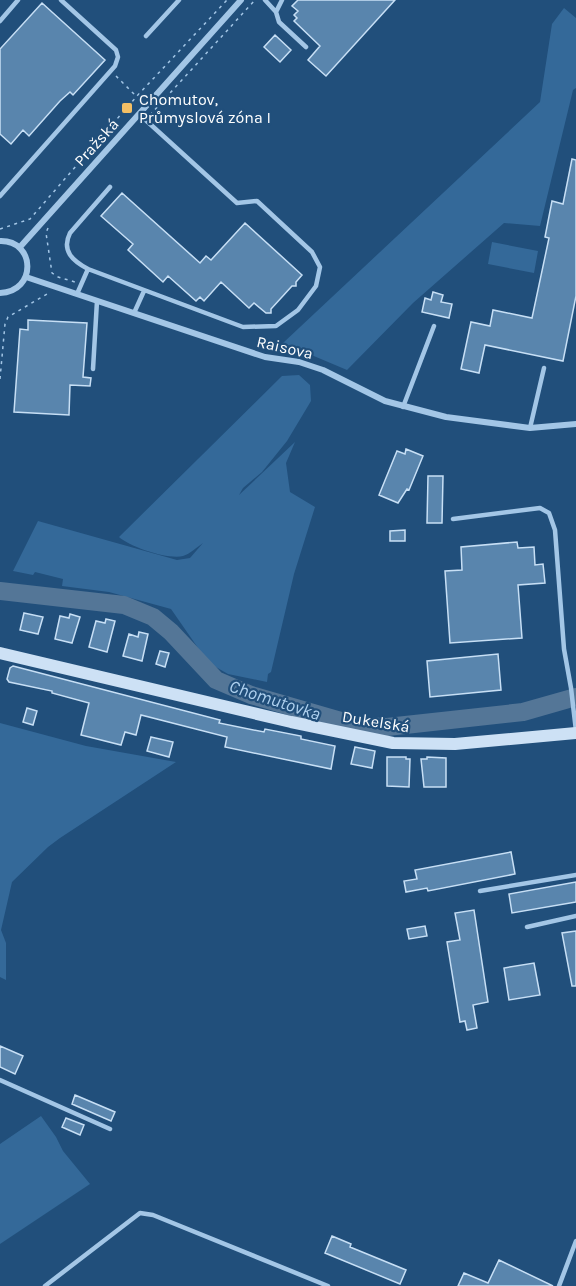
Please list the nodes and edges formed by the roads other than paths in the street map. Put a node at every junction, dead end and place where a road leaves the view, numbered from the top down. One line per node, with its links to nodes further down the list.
1 (18, 0): 8 (lane)
2 (61, 0): 13 (lane)
3 (179, 0): 9 (lane)
4 (241, 0): 11 (street, Pražská)
5 (265, 0): 7 (lane)
6 (282, 0): 7 (lane)
7 (276, 12): 10 (lane)
8 (0, 21)
9 (146, 36)
10 (306, 46)
11 (139, 114): 15 (street, Pražská); 18 (lane)
12 (110, 187): 16 (lane)
13 (0, 196)
14 (0, 241): 15 (street)
15 (20, 247): 17 (street)
16 (88, 269): 18 (lane); 20 (lane)
17 (26, 277): 19 (street); 20 (street, Raisova)
18 (144, 291): 22 (lane)
19 (0, 293)
20 (77, 294): 21 (street, Raisova)
21 (97, 301): 22 (street, Raisova); 25 (lane)
22 (134, 313): 26 (street, Raisova)
23 (434, 326): 26 (lane)
24 (544, 368): 28 (lane)
25 (93, 369)
26 (404, 407): 28 (street, Raisova)
27 (576, 424): 28 (street, Raisova)
28 (530, 428)
29 (453, 519): 31 (lane)
30 (0, 653): 31 (street, Dukelská)
31 (576, 732)
32 (576, 875): 33 (lane)
33 (480, 891)
34 (576, 916): 35 (lane)
35 (527, 927)
36 (0, 1080): 37 (lane)
37 (110, 1130)
38 (576, 1241): 41 (lane)
39 (45, 1286): 40 (lane)
40 (328, 1286)
41 (559, 1286)

